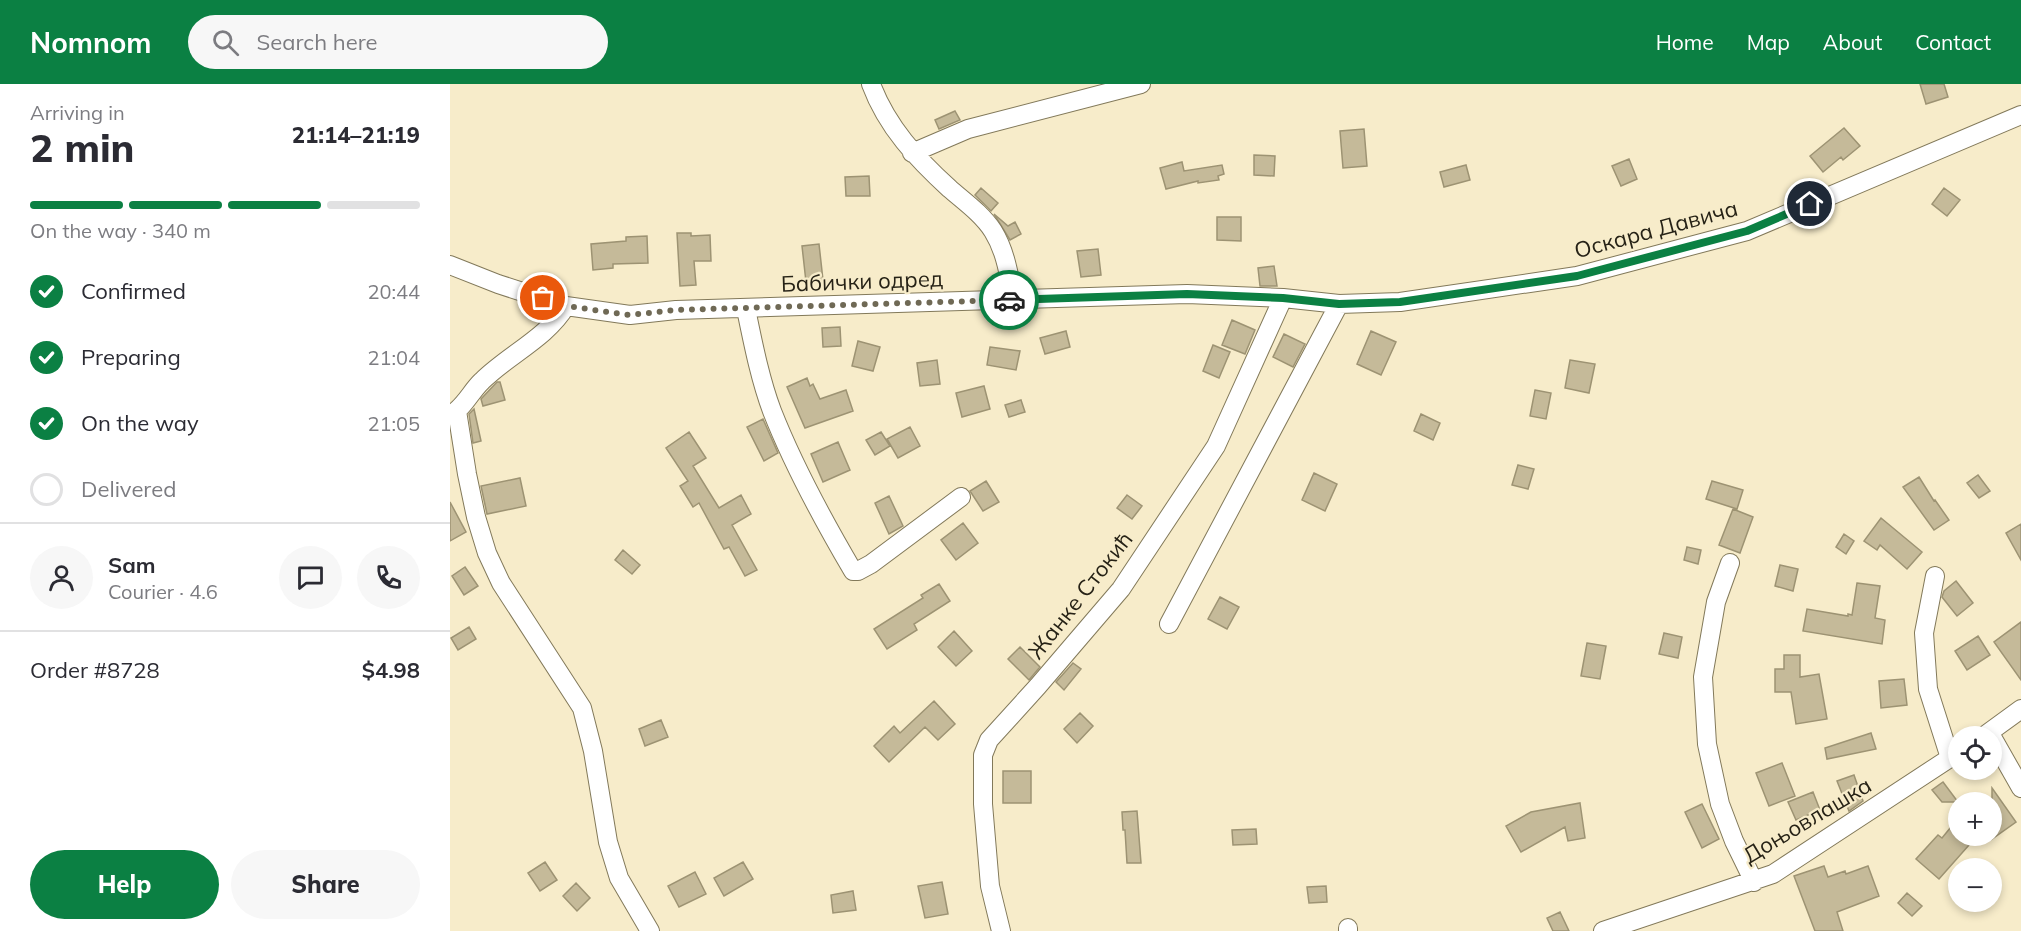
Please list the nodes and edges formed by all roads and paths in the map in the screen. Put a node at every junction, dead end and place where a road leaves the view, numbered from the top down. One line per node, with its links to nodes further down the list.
1 (871, 84): 4 (street)
2 (1141, 84): 4 (street)
3 (2021, 115): 8 (street, Оскара Давича)
4 (912, 153): 7 (street)
5 (450, 265): 9 (street, Бабички одред)
6 (1283, 298): 7 (street, Бабички одред); 8 (street, Оскара Давича); 24 (street, Жанке Стокић)
7 (1014, 300): 10 (street, Бабички одред)
8 (1339, 304): 15 (street)
9 (566, 306): 10 (street, Бабички одред); 11 (street)
10 (746, 309): 12 (street)
11 (453, 413): 23 (street)
12 (962, 497)
13 (1730, 563): 22 (street)
14 (1935, 576): 18 (street)
15 (1169, 624)
16 (2021, 709): 17 (street)
17 (2001, 726)
18 (1948, 740)
19 (2002, 757): 21 (street)
20 (1948, 759): 22 (street, Доњовлашка)
21 (2021, 788)
22 (1754, 882): 25 (street, Доњовлашка)
23 (650, 931)
24 (1001, 931)
25 (1603, 931)

